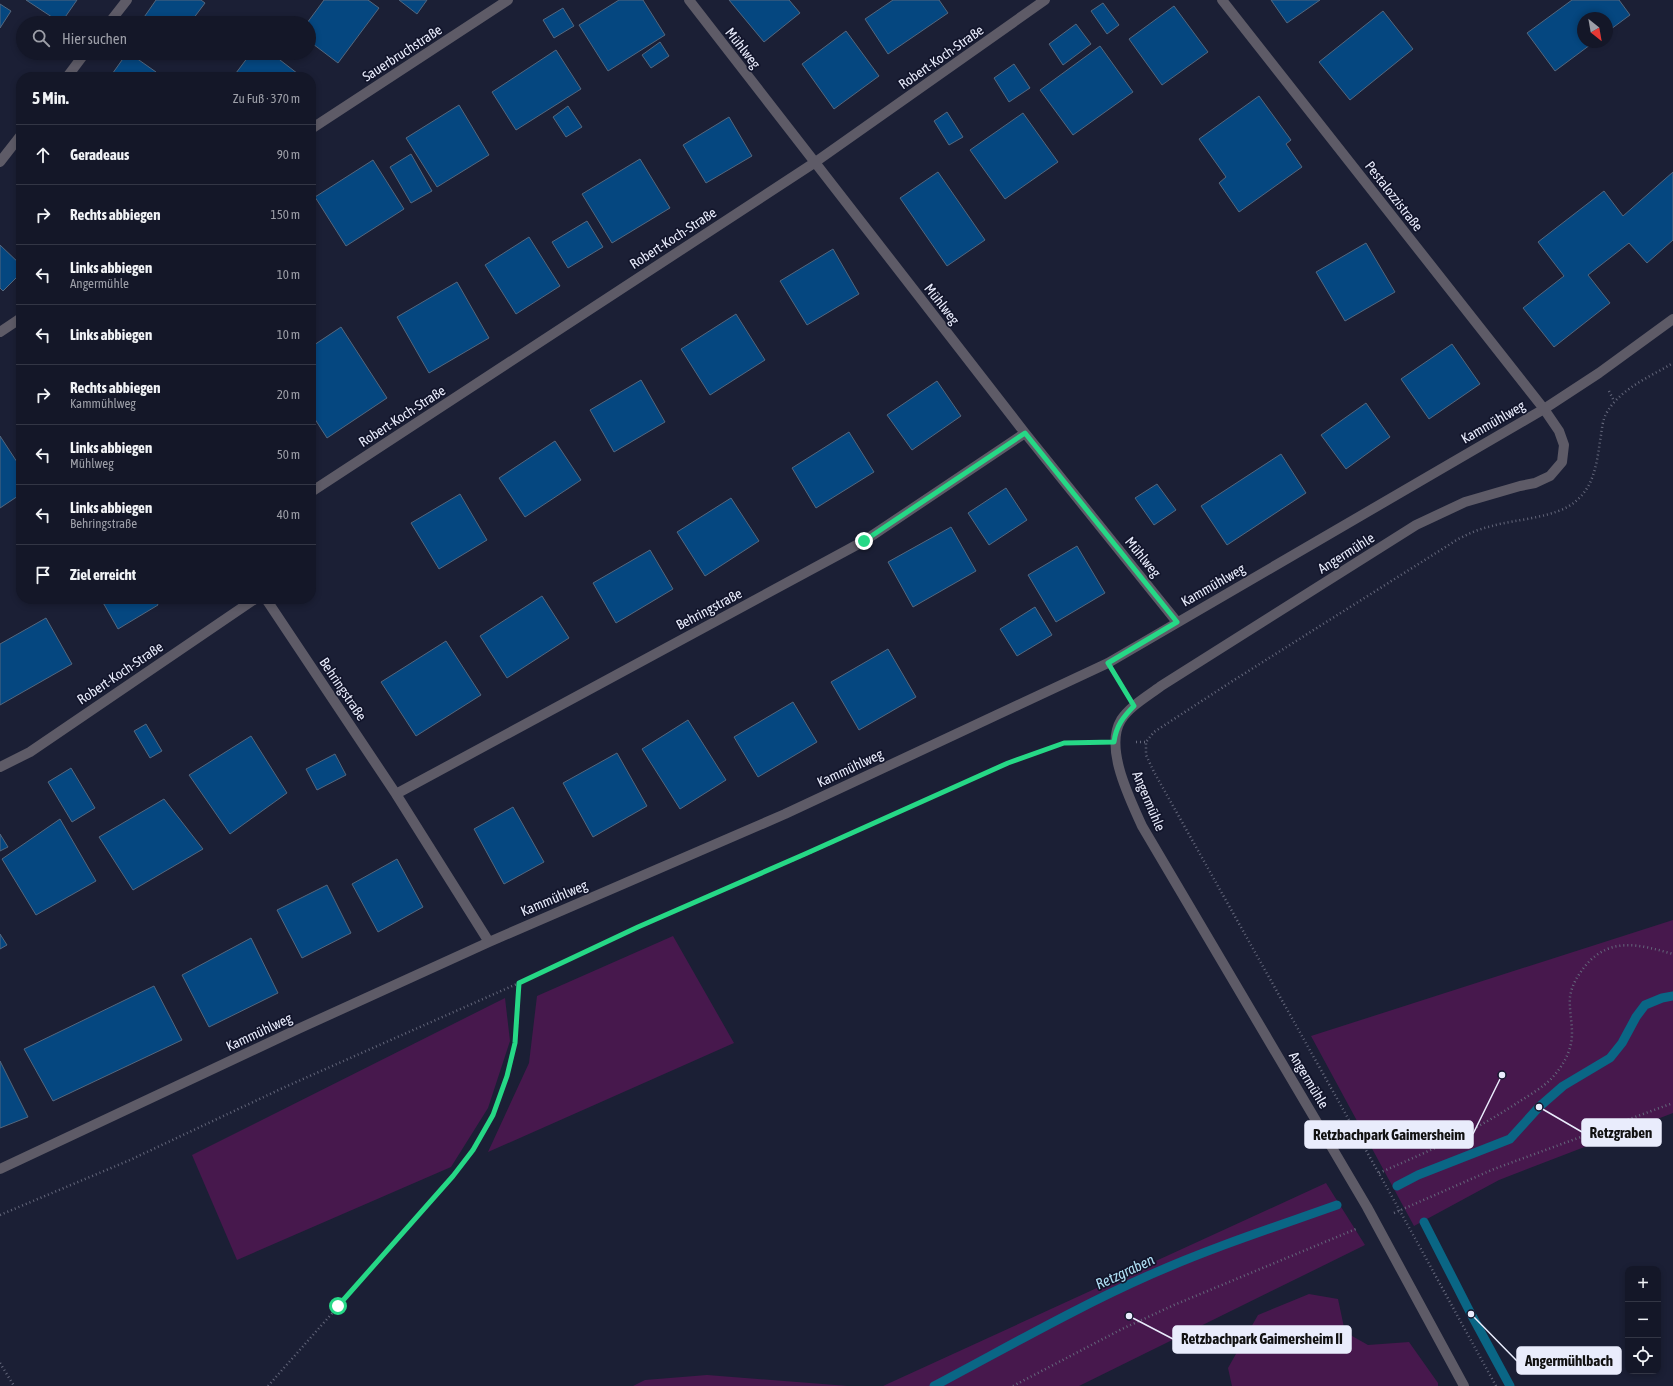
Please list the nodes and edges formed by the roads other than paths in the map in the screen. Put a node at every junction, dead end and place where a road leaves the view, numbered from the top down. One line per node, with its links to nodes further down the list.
1 (127, 0): 6 (street)
2 (508, 0): 9 (street, Sauerbruchstraße)
3 (689, 0): 12 (street, Mühlweg)
4 (1045, 0): 12 (street, Robert-Koch-Straße)
5 (1222, 0): 16 (street, Pestalozzistraße)
6 (114, 16)
7 (80, 60): 8 (street)
8 (71, 72)
9 (316, 125)
10 (16, 141): 11 (street)
11 (0, 162)
12 (814, 163): 17 (street, Mühlweg); 18 (street, Robert-Koch-Straße)
13 (1673, 319): 16 (street, Kammühlweg)
14 (16, 321): 15 (street)
15 (0, 332)
16 (1544, 409): 21 (street, Kammühlweg); 26 (street, Angermühle)
17 (1025, 433): 21 (street, Mühlweg); 23 (street, Behringstraße)
18 (316, 489)
19 (248, 604): 22 (street, Robert-Koch-Straße)
20 (269, 604): 23 (street, Behringstraße)
21 (1177, 622): 24 (street, Kammühlweg)
22 (0, 767)
23 (396, 794): 24 (street, Behringstraße)
24 (489, 942): 25 (street, Kammühlweg)
25 (0, 1169)
26 (1464, 1386)

